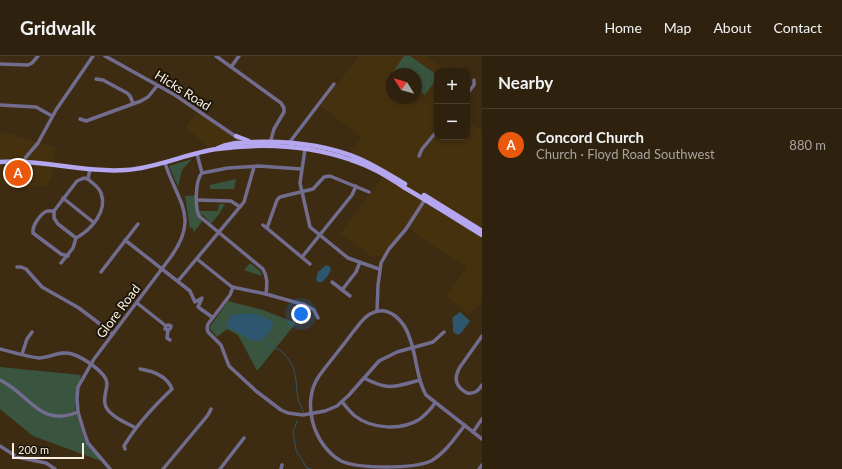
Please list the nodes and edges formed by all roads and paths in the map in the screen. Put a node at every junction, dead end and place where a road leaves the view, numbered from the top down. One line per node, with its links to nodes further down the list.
1 (38, 56): 6 (street)
2 (93, 56): 15 (street)
3 (105, 56): 11 (street, Hicks Road)
4 (216, 56): 7 (street)
5 (239, 56): 7 (street)
6 (0, 64)
7 (231, 67): 24 (street)
8 (96, 79): 13 (street)
9 (474, 80): 12 (street)
10 (334, 84): 22 (street)
11 (155, 85): 13 (street); 17 (street, Hicks Road)
12 (470, 90)
13 (133, 103): 16 (street)
14 (0, 105): 15 (street)
15 (52, 116): 29 (street)
16 (80, 120)
17 (228, 131): 19 (street, Hicks Road); 21 (street)
18 (434, 135): 28 (street)
19 (236, 136): 20 (main road); 23 (street, Hicks Road)
20 (259, 142): 23 (main road); 24 (main road)
21 (231, 143): 23 (main road); 25 (main road)
22 (289, 143): 24 (main road); 41 (main road)
23 (246, 144): 24 (main road); 25 (main road)
24 (270, 144): 26 (main road)
25 (215, 149): 27 (main road)
26 (305, 149): 34 (street); 41 (main road)
27 (197, 154): 31 (main road); 35 (street)
28 (419, 156)
29 (24, 161): 30 (main road); 33 (main road)
30 (0, 162)
31 (165, 163): 33 (main road); 61 (street, Glore Road)
32 (254, 168): 34 (street); 35 (street); 43 (street)
33 (90, 169): 36 (street)
34 (302, 169): 38 (street)
35 (202, 173): 42 (street)
36 (88, 180): 40 (street); 45 (street)
37 (356, 186): 38 (street); 39 (street); 50 (street)
38 (301, 192): 50 (street); 54 (street)
39 (369, 192)
40 (64, 198): 44 (street); 45 (street)
41 (426, 198): 47 (main road); 49 (main road); 60 (street)
42 (197, 200): 43 (street); 48 (street)
43 (240, 207): 48 (street)
44 (54, 212): 51 (street); 53 (street)
45 (93, 222): 51 (street)
46 (138, 224): 52 (street)
47 (482, 231)
48 (218, 232): 55 (street); 67 (street)
49 (482, 235)
50 (320, 236): 54 (street); 56 (street)
51 (76, 238): 53 (street)
52 (125, 240): 61 (street); 62 (street)
53 (68, 256): 57 (street)
54 (302, 257): 58 (street)
55 (196, 259): 63 (street); 65 (street)
56 (360, 262): 60 (street); 66 (street)
57 (62, 263)
58 (310, 264)
59 (17, 266): 75 (street)
60 (379, 269): 70 (street)
61 (162, 270): 63 (street); 69 (street, Glore Road)
62 (101, 272)
63 (178, 281): 71 (street)
64 (332, 282): 66 (street)
65 (233, 287): 67 (street); 71 (street)
66 (342, 290): 68 (street)
67 (266, 294): 72 (street)
68 (350, 296)
69 (137, 303): 75 (street, Glore Road); 77 (street)
70 (377, 311): 78 (street); 93 (street)
71 (212, 317): 93 (street)
72 (318, 318)
73 (32, 332): 80 (street)
74 (444, 332): 78 (street)
75 (113, 334): 81 (street, Glore Road)
76 (482, 336): 86 (street)
77 (170, 340)
78 (413, 348): 83 (street); 85 (street)
79 (0, 349): 80 (street)
80 (22, 354): 81 (street)
81 (91, 365): 92 (street, Glore Road); 96 (street)
82 (140, 369): 88 (street)
83 (364, 378): 85 (street); 89 (street)
84 (0, 380): 92 (street)
85 (420, 380): 90 (street)
86 (482, 385)
87 (178, 387): 88 (street)
88 (172, 388): 96 (street)
89 (342, 402): 90 (street); 93 (street)
90 (435, 403): 95 (street)
91 (211, 409): 106 (street)
92 (78, 412): 105 (street, Glore Road)
93 (312, 414): 103 (street)
94 (482, 419): 97 (street)
95 (465, 426): 97 (street); 103 (street)
96 (136, 428): 101 (street)
97 (473, 432): 99 (street)
98 (244, 438): 107 (street)
99 (482, 439)
100 (0, 446): 104 (street)
101 (125, 449)
102 (482, 465): 108 (street)
103 (369, 468)
104 (55, 469)
105 (110, 469)
106 (163, 469)
107 (220, 469)
108 (479, 469)

